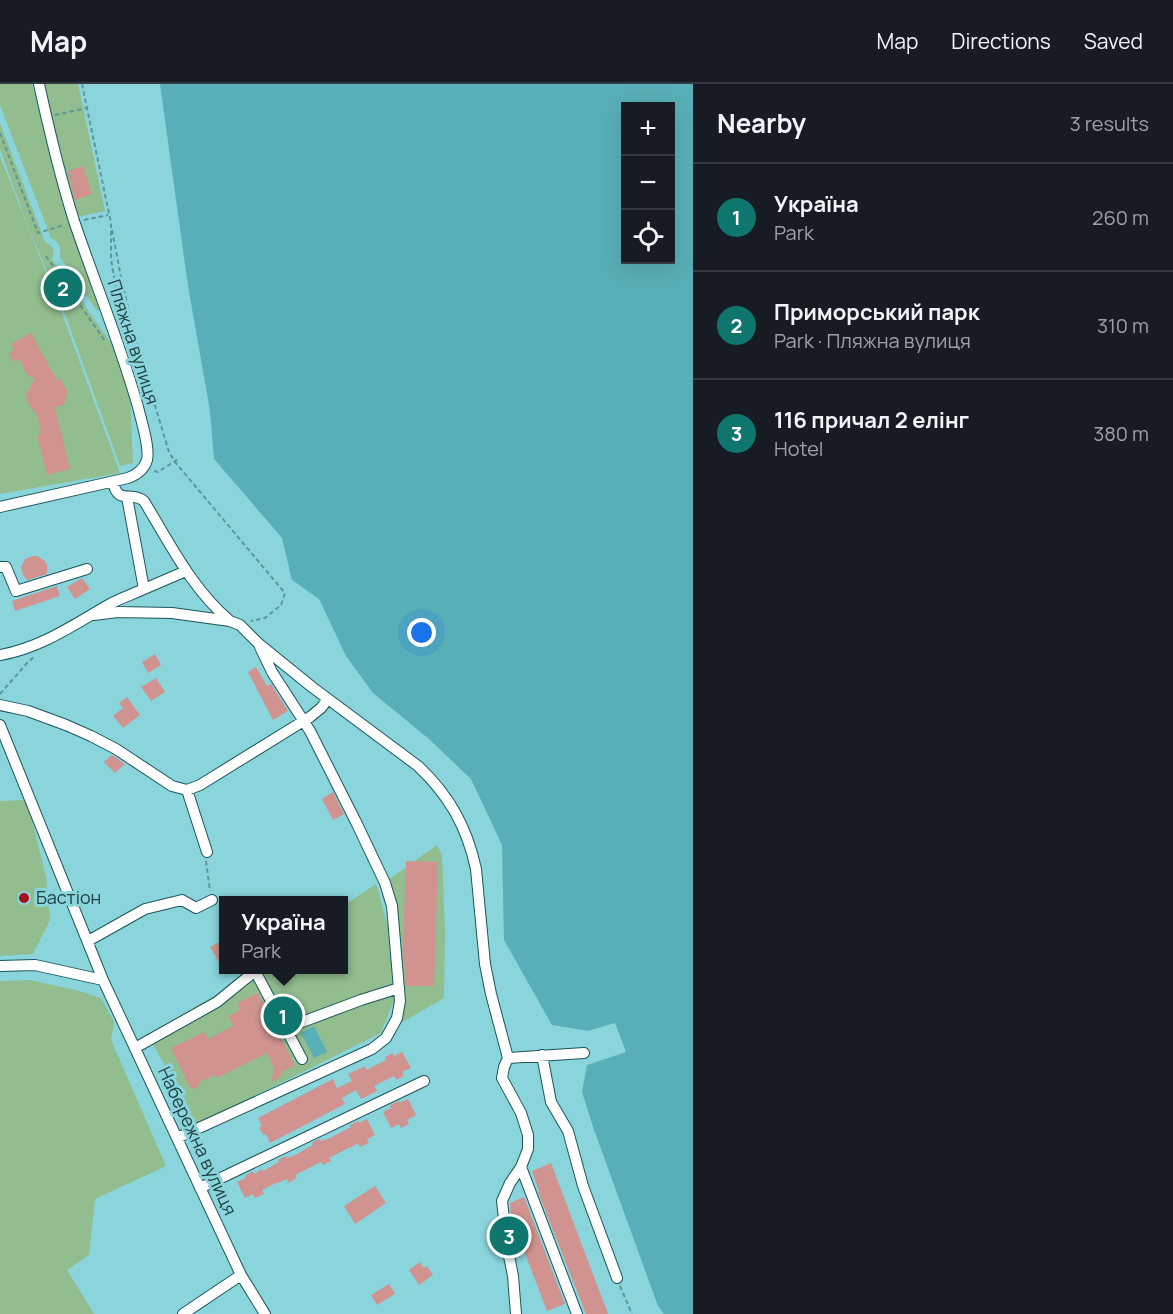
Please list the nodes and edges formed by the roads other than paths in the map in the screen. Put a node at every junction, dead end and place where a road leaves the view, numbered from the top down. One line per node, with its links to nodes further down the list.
1 (39, 84): 2 (street, Пляжна вулиця)
2 (113, 482): 3 (street); 4 (street, Пляжна вулиця)
3 (127, 497): 7 (street); 8 (street)
4 (0, 507)
5 (0, 567): 6 (street)
6 (87, 569)
7 (186, 572): 8 (street); 10 (street)
8 (144, 589): 9 (street)
9 (94, 615): 10 (street); 12 (street)
10 (235, 623): 11 (street)
11 (259, 644): 13 (street); 15 (street)
12 (0, 655)
13 (328, 699): 15 (street); 30 (street)
14 (0, 705): 17 (street)
15 (304, 720): 17 (street); 25 (street)
16 (0, 725): 20 (street, Набережна вулиця)
17 (187, 790): 18 (street)
18 (207, 852)
19 (212, 900): 20 (street)
20 (88, 941): 24 (street, Набережна вулиця)
21 (0, 966): 24 (street)
22 (251, 974): 27 (street)
23 (257, 974): 26 (street)
24 (103, 980): 27 (street, Набережна вулиця)
25 (399, 988): 26 (street); 33 (street)
26 (286, 1028): 31 (street)
27 (135, 1048): 33 (street, Набережна вулиця)
28 (584, 1053): 29 (street)
29 (542, 1055): 30 (street); 37 (street)
30 (508, 1058): 34 (street)
31 (302, 1059)
32 (424, 1081): 35 (street)
33 (177, 1138): 35 (street, Набережна вулиця)
34 (521, 1167): 40 (street); 41 (street)
35 (200, 1188): 36 (street, Набережна вулиця)
36 (241, 1275): 38 (street); 39 (street, Набережна вулиця)
37 (617, 1278)
38 (183, 1314)
39 (265, 1314)
40 (516, 1314)
41 (578, 1314)

